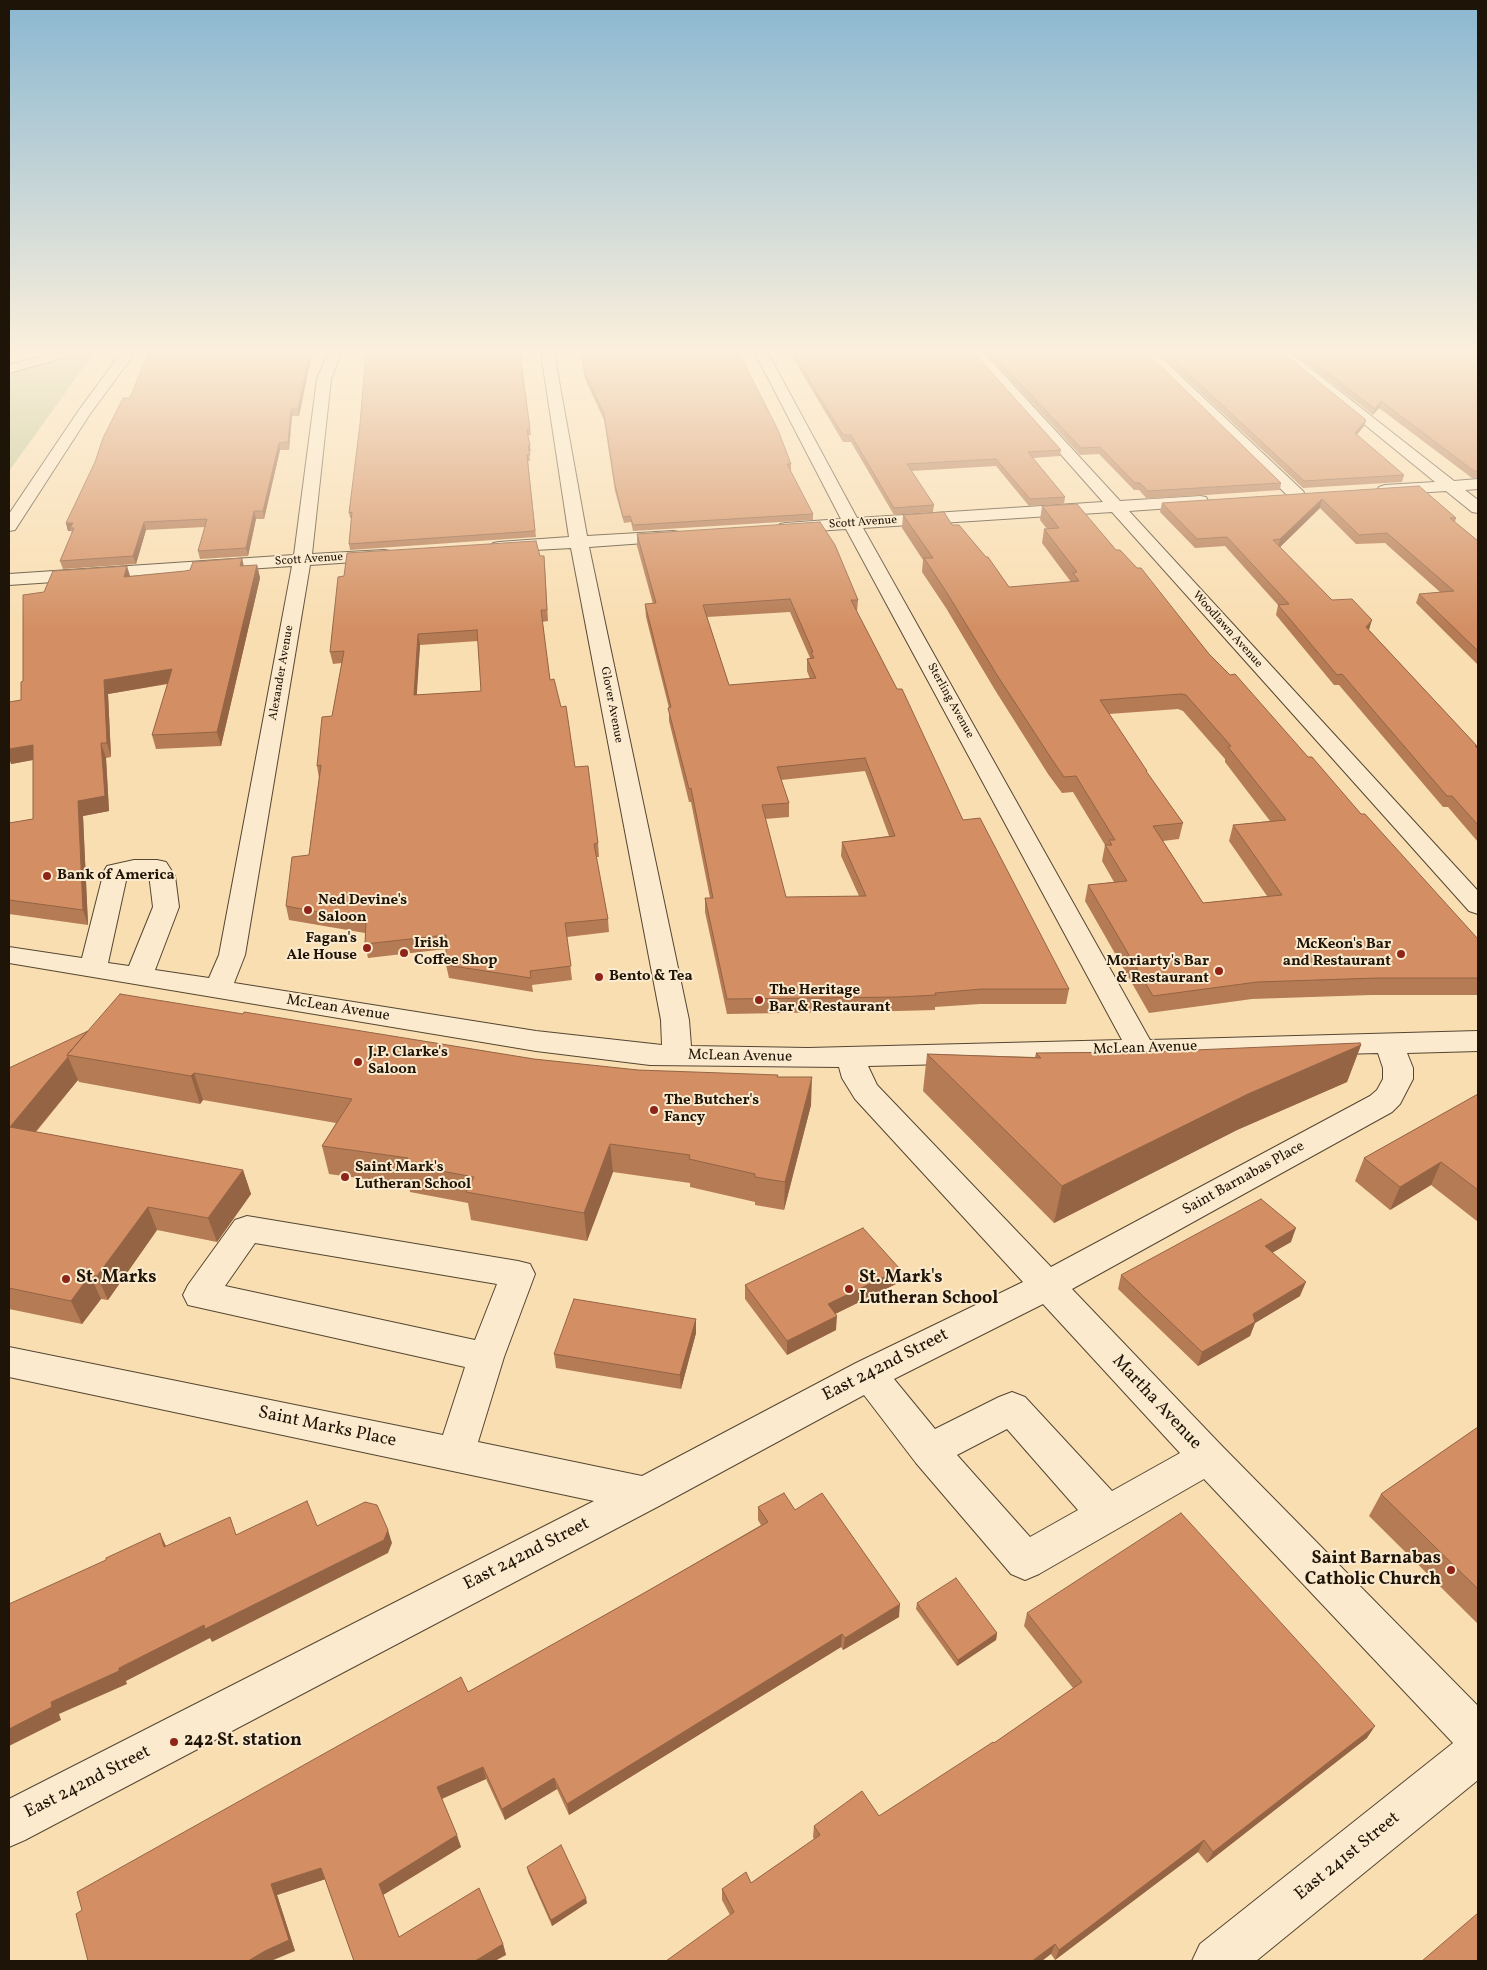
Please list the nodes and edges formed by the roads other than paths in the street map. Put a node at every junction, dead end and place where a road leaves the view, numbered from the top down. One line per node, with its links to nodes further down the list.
1 (61, 445): 17 (street)
2 (316, 445): 25 (street, Alexander Avenue)
3 (562, 445): 22 (street, Glover Avenue)
4 (810, 445): 18 (street, Sterling Avenue)
5 (1060, 445): 15 (street, Woodlawn Avenue)
6 (1245, 445): 12 (street)
7 (1399, 445): 9 (street)
8 (1478, 484): 9 (street)
9 (1451, 486): 10 (street); 16 (street)
10 (1364, 491)
11 (1316, 494): 12 (street)
12 (1297, 495): 13 (street)
13 (1278, 496)
14 (1221, 500): 15 (street, Scott Avenue)
15 (1115, 506): 18 (street, Scott Avenue); 27 (street, Woodlawn Avenue)
16 (1478, 508)
17 (14, 510): 19 (street)
18 (852, 524): 20 (street, Scott Avenue); 34 (street, Sterling Avenue)
19 (9, 526)
20 (774, 529)
21 (686, 535): 22 (street)
22 (578, 542): 23 (street); 35 (street, Glover Avenue)
23 (480, 548)
24 (401, 554): 25 (street, Scott Avenue)
25 (302, 560): 26 (street, Scott Avenue); 31 (street, Alexander Avenue)
26 (9, 579)
27 (1478, 906)
28 (9, 955): 29 (street, McLean Avenue)
29 (93, 969): 30 (street, McLean Avenue); 30 (street)
30 (139, 976): 31 (street, McLean Avenue)
31 (216, 989): 35 (street, McLean Avenue)
32 (1478, 1041): 33 (street, McLean Avenue)
33 (1388, 1042): 34 (street, McLean Avenue); 37 (street, Saint Barnabas Place)
34 (1140, 1049): 36 (street, McLean Avenue)
35 (677, 1056): 36 (street, McLean Avenue)
36 (851, 1057): 37 (street, Martha Avenue)
37 (1047, 1286): 40 (street, East 242nd Street); 43 (street, Martha Avenue)
38 (486, 1357): 38 (street); 42 (street)
39 (9, 1362): 42 (street, Saint Marks Place)
40 (869, 1374): 41 (street); 44 (street, East 242nd Street)
41 (929, 1451): 45 (street); 45 (street)
42 (455, 1455): 44 (street, Saint Marks Place)
43 (1208, 1457): 45 (street); 46 (street, Martha Avenue)
44 (645, 1494): 48 (street, East 242nd Street)
45 (1107, 1514)
46 (1478, 1737)
47 (1478, 1752): 49 (street, East 241st Street)
48 (9, 1824)
49 (1217, 1961)

